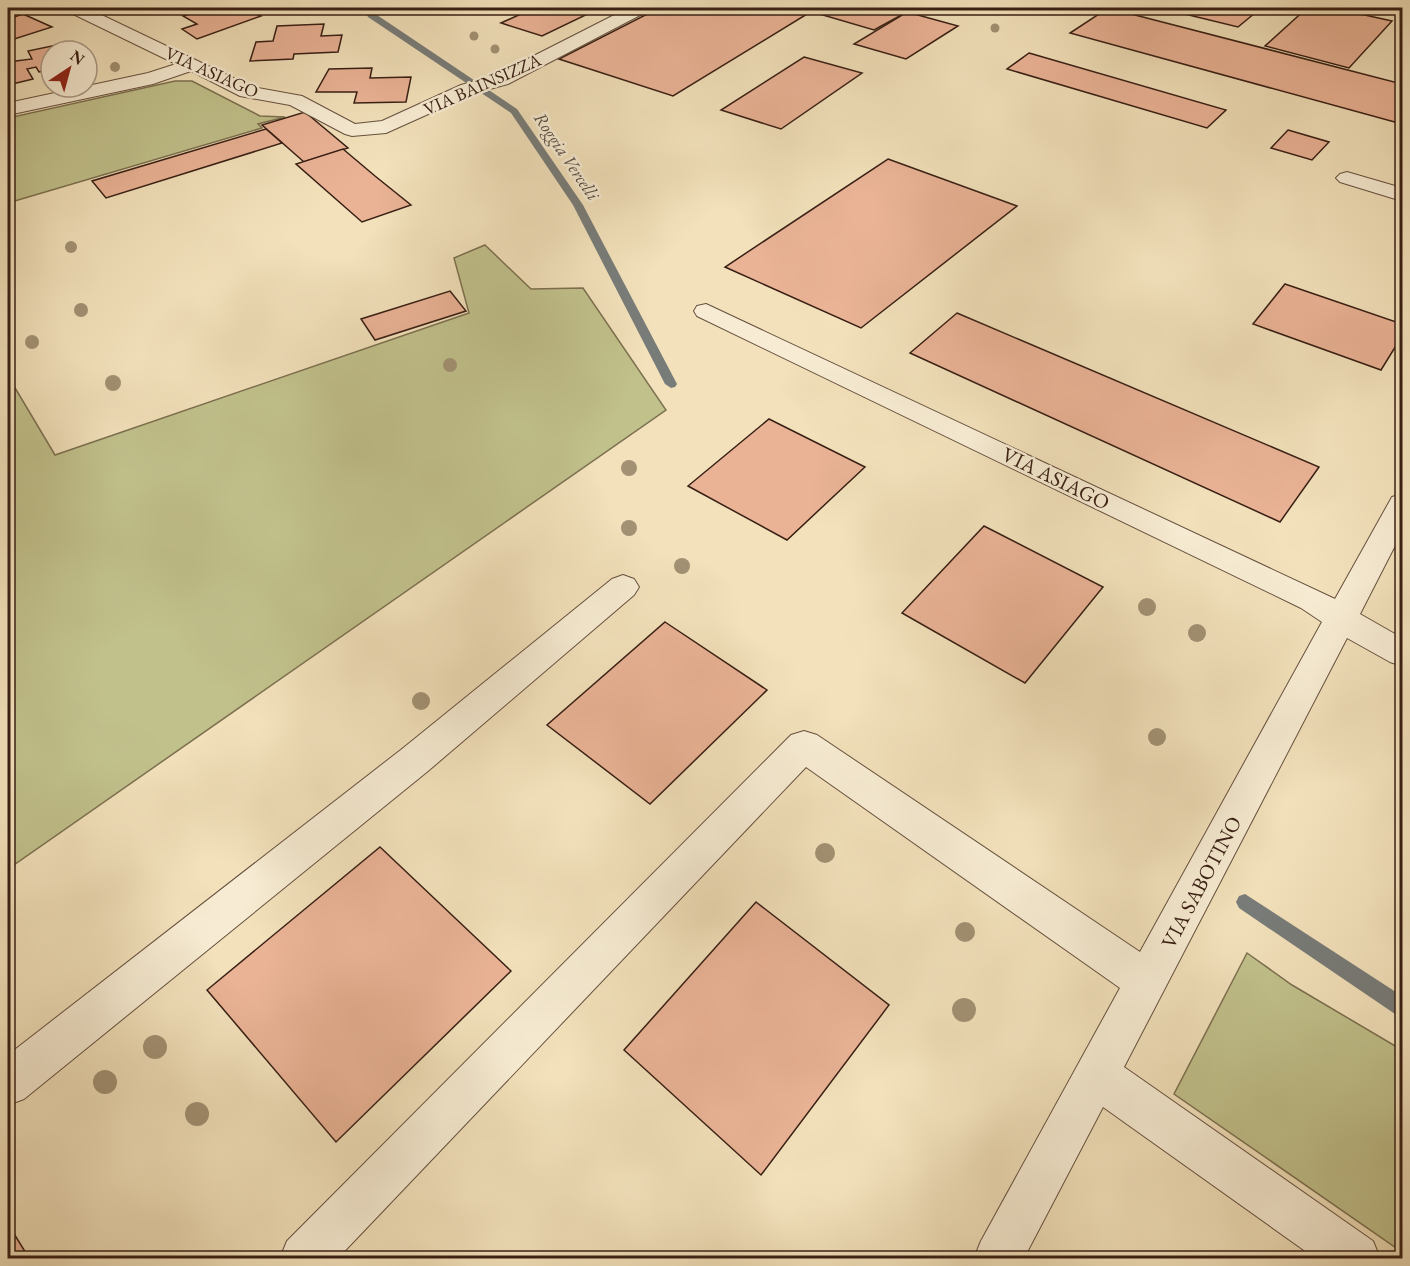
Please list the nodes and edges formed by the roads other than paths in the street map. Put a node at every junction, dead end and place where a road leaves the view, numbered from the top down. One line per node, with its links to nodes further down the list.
1 (75, 8): 3 (street, VIA ASIAGO)
2 (640, 8): 5 (street, VIA BAINSIZZA)
3 (192, 65): 4 (street); 5 (street, VIA ASIAGO)
4 (8, 109)
5 (352, 130)
6 (1347, 178): 7 (street)
7 (1402, 195)
8 (706, 311): 11 (street, VIA ASIAGO)
9 (1402, 504): 11 (street, VIA SABOTINO)
10 (623, 587): 15 (street)
11 (1342, 618): 12 (street, VIA ASIAGO); 13 (street, VIA SABOTINO)
12 (1402, 652)
13 (1147, 982): 14 (street, VIA SABOTINO); 16 (street)
14 (1097, 1075): 17 (street, VIA SABOTINO); 18 (street)
15 (8, 1083)
16 (304, 1258)
17 (998, 1258)
18 (1356, 1258)

